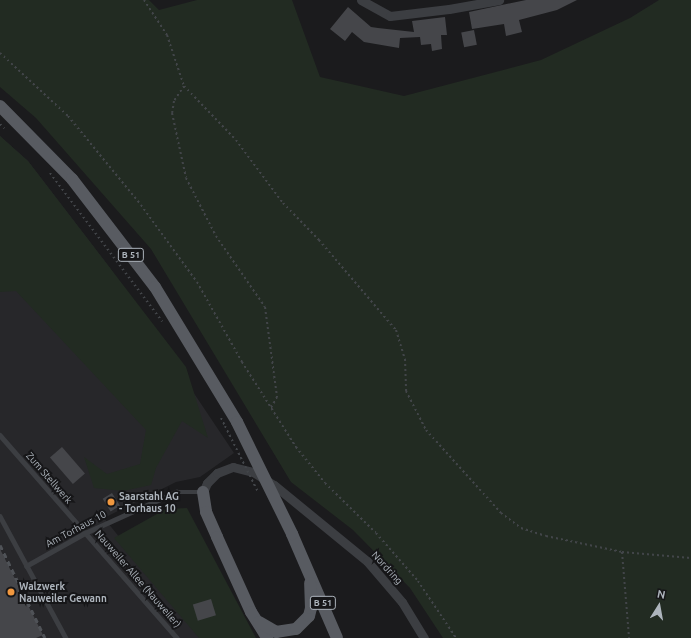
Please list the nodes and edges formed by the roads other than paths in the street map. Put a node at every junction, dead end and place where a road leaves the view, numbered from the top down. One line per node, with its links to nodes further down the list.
1 (361, 0): 2 (street)
2 (499, 0)
3 (0, 106): 9 (main road, B 51, bridge)
4 (0, 435): 7 (lane, Zum Stellwerk)
5 (203, 492): 7 (lane, Am Torhaus 10); 10 (main road); 15 (street, Nordring)
6 (0, 516): 8 (lane)
7 (85, 533): 8 (lane, Am Torhaus 10); 12 (lane, Nauweiler Allee (Nauweiler))
8 (26, 566): 11 (lane)
9 (308, 568): 10 (main road); 14 (main road, B 51)
10 (259, 622): 13 (main road)
11 (66, 638)
12 (177, 638)
13 (267, 638)
14 (337, 638)
15 (424, 638)

